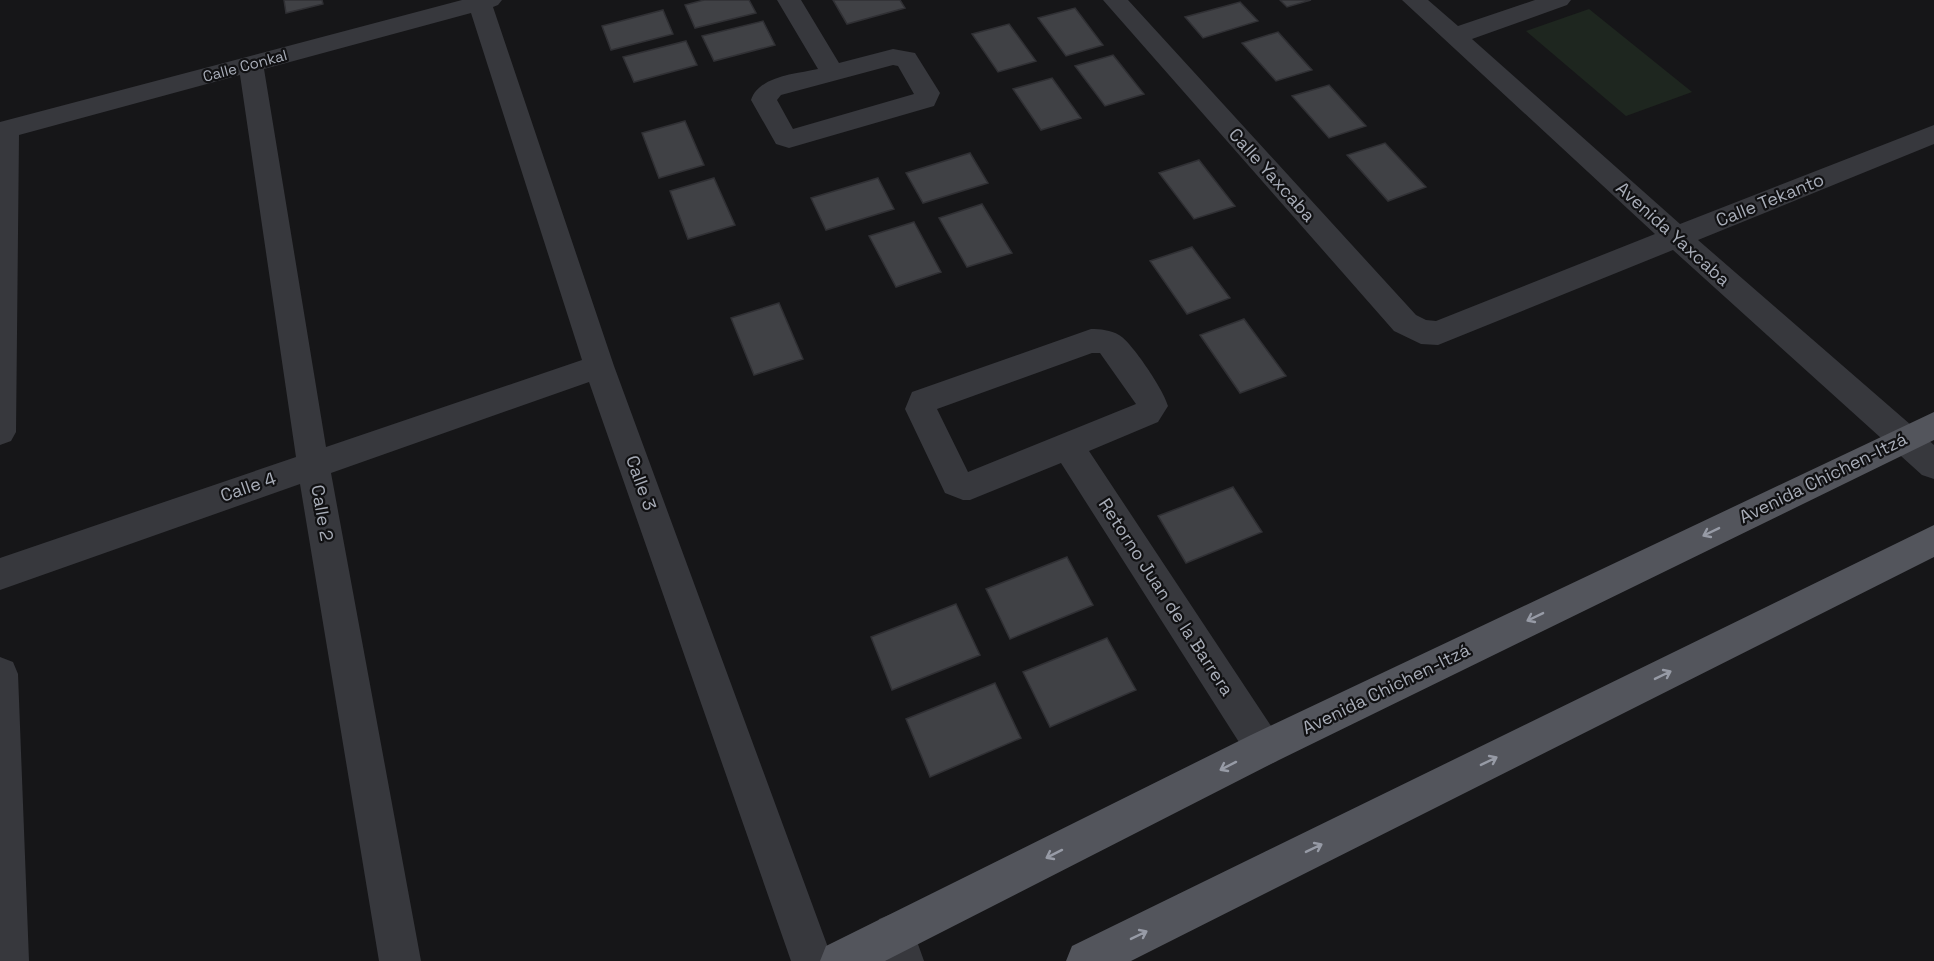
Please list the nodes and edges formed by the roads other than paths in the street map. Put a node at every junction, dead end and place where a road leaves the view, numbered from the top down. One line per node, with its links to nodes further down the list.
1 (789, 0): 8 (street)
2 (1115, 0): 12 (street, Calle Yaxcaba)
3 (1414, 0): 6 (street, Avenida Yaxcaba)
4 (1559, 0): 6 (street)
5 (485, 1): 7 (street, Calle Conkal); 13 (street, Calle 3)
6 (1454, 36): 11 (street, Avenida Yaxcaba)
7 (251, 64): 9 (street, Calle Conkal); 17 (street, Calle 2)
8 (834, 73): 8 (street)
9 (3, 130): 14 (street)
10 (1934, 134): 11 (street, Calle Tekanto)
11 (1677, 238): 12 (street, Calle Tekanto); 15 (street, Avenida Yaxcaba)
12 (1438, 333)
13 (599, 366): 17 (street, Calle 4); 26 (street, Calle 3)
14 (0, 432)
15 (1919, 432): 18 (street, Avenida Yaxcaba); 22 (main road, Avenida Chichen-Itzá, one-way to 22)
16 (1068, 446): 16 (street); 22 (street, Retorno Juan de la Barrera)
17 (313, 464): 20 (street, Calle 4); 25 (street, Calle 2)
18 (1934, 465)
19 (1934, 540): 28 (main road, one-way to 19)
20 (0, 574)
21 (0, 674): 24 (street)
22 (1264, 748): 23 (main road, Avenida Chichen-Itzá, one-way to 23)
23 (899, 948): 27 (main road, Avenida Chichen-Itzá)
24 (8, 961)
25 (400, 961)
26 (812, 961)
27 (841, 961)
28 (1087, 961)

